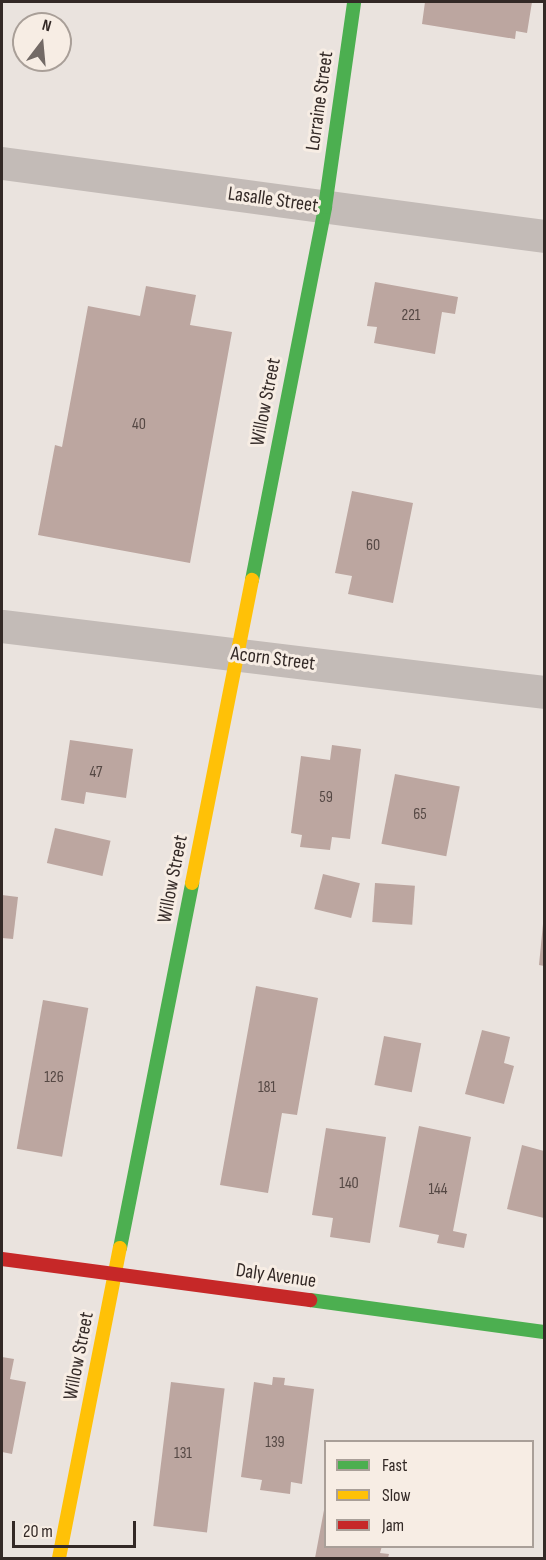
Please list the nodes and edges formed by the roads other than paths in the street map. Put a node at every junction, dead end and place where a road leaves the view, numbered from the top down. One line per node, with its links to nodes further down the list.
1 (354, 2): 3 (street, Lorraine Street)
2 (2, 163): 3 (street, Lasalle Street)
3 (325, 207): 4 (street, Lasalle Street); 6 (street, Willow Street)
4 (544, 236)
5 (2, 626): 6 (street, Acorn Street)
6 (236, 655): 7 (street, Acorn Street); 9 (street, Willow Street)
7 (544, 692)
8 (2, 1259): 9 (street, Daly Avenue)
9 (116, 1273): 10 (street, Daly Avenue); 11 (street, Willow Street)
10 (544, 1332)
11 (59, 1558)

